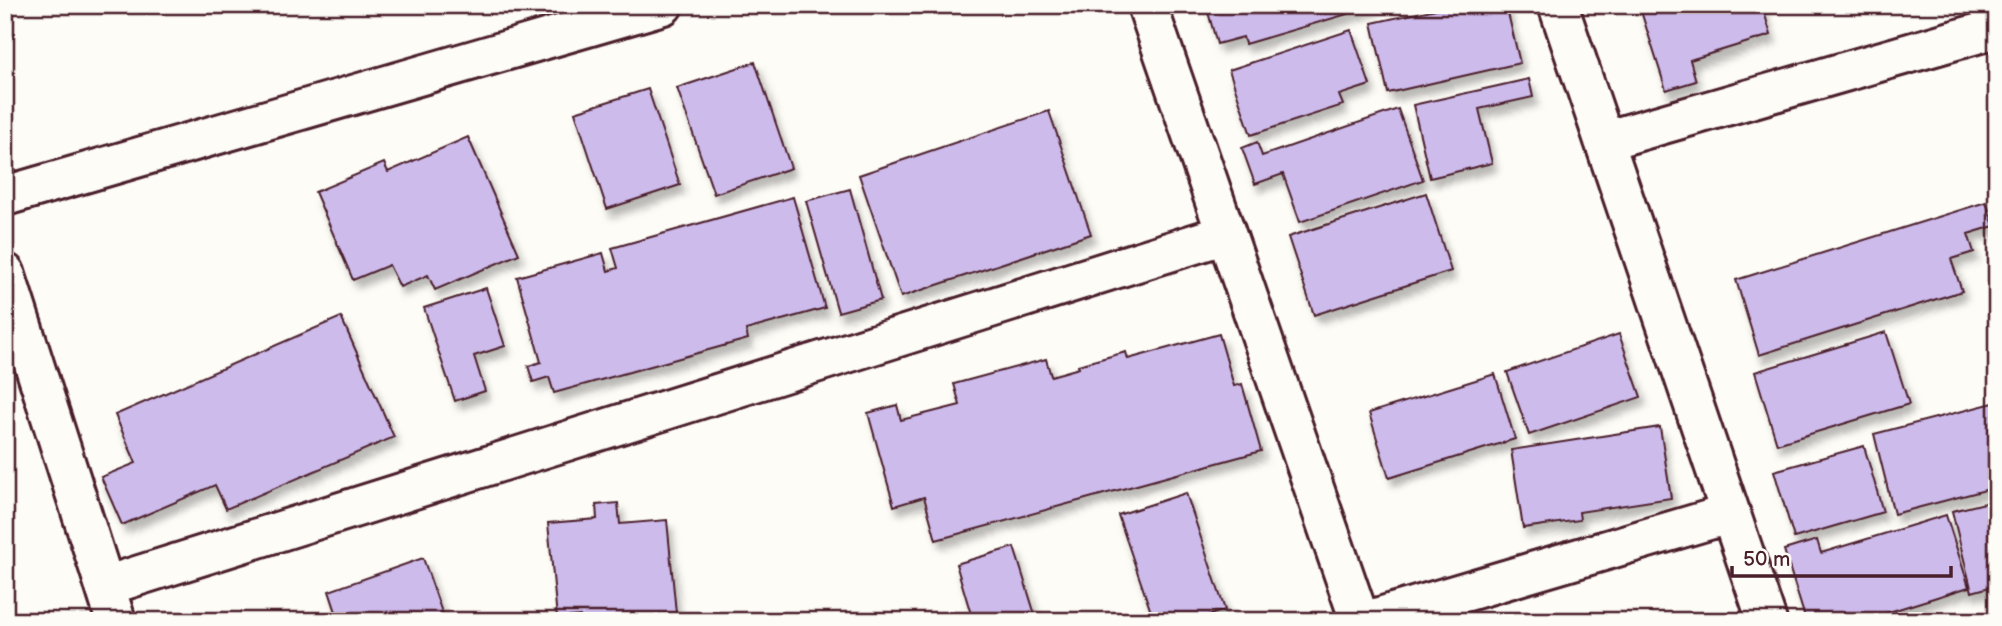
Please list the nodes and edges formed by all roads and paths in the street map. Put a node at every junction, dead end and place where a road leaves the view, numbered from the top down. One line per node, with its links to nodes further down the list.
1 (663, 5): 6 (street)
2 (1147, 5): 7 (street)
3 (1558, 5): 5 (street)
4 (1995, 33): 5 (street)
5 (1604, 141): 9 (street)
6 (5, 196)
7 (1226, 234): 10 (street); 11 (street)
8 (5, 273): 10 (street)
9 (1729, 514): 12 (street); 13 (street)
10 (111, 603)
11 (1360, 621)
12 (1366, 621)
13 (1767, 621)

